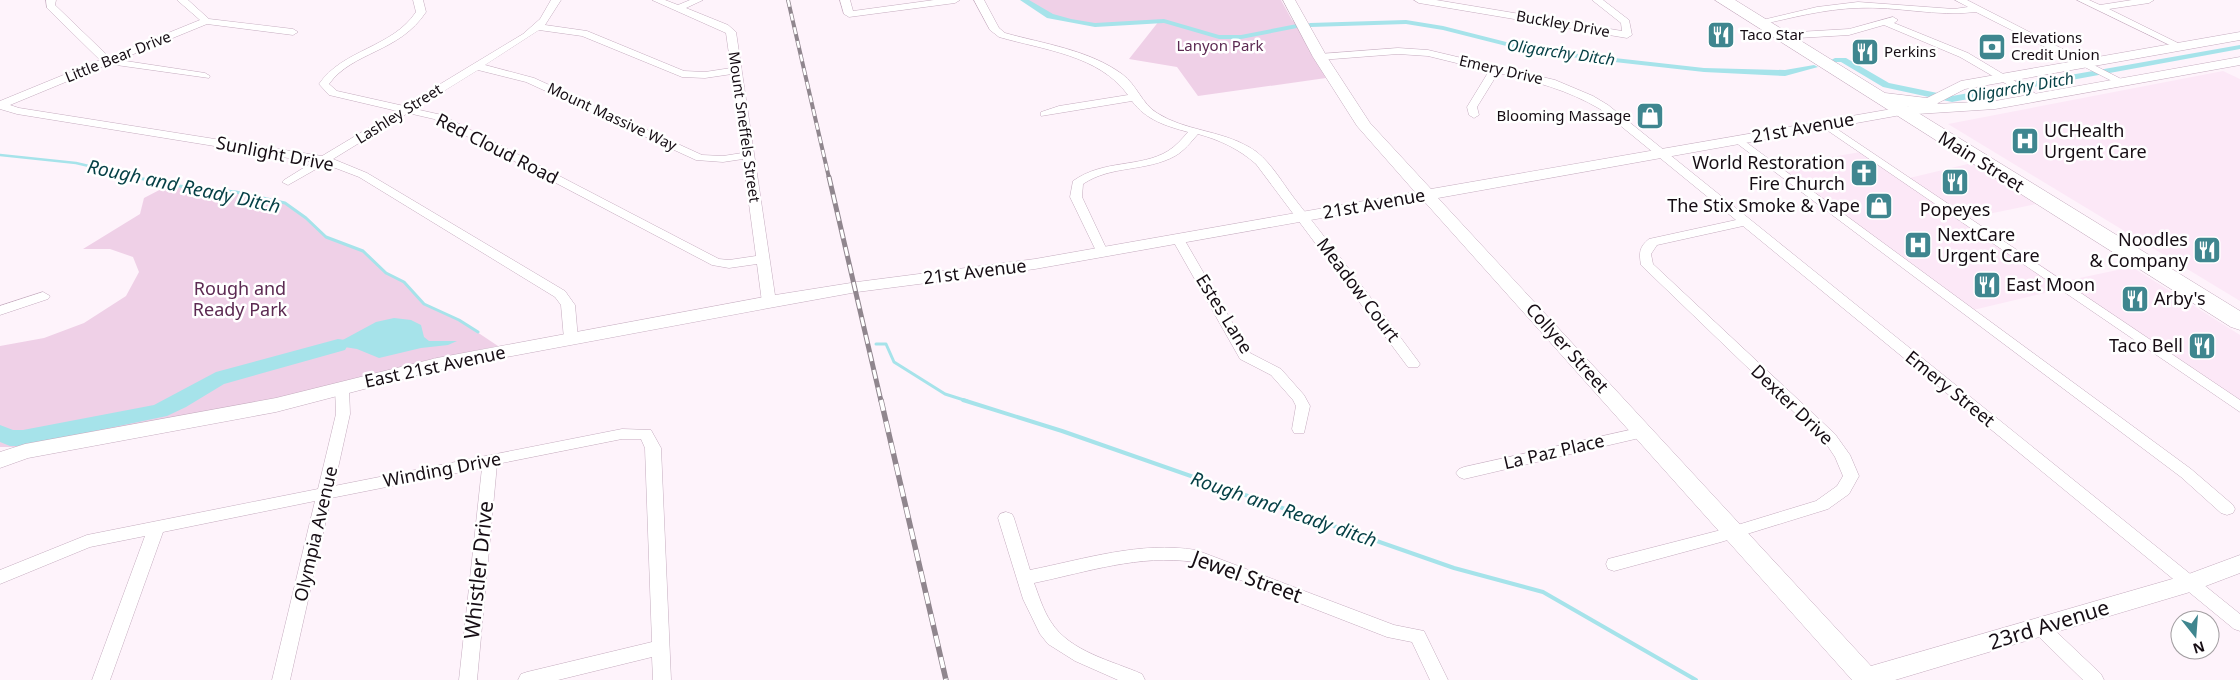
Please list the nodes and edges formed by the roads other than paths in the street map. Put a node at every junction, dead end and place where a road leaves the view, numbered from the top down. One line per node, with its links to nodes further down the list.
1 (51, 0): 35 (street)
2 (182, 0): 26 (street)
3 (418, 0): 51 (street, Red Cloud Road)
4 (556, 0): 29 (street, Lashley Street)
5 (657, 0): 21 (street, Mount Sneffels Street)
6 (698, 0): 21 (street)
7 (845, 0): 18 (street)
8 (955, 0): 18 (street)
9 (979, 0): 47 (street)
10 (1289, 0): 34 (street, Collyer Street)
11 (1419, 0): 25 (street, Buckley Drive)
12 (1597, 0): 25 (street, Buckley Drive)
13 (1724, 0): 27 (highway, Main Street)
14 (1849, 0): 20 (street)
15 (1960, 0): 24 (street)
16 (2082, 0): 22 (street)
17 (2148, 0): 22 (street)
18 (939, 1)
19 (1502, 2): 25 (street)
20 (1858, 5): 23 (street); 27 (street)
21 (679, 8): 40 (street, Mount Sneffels Street)
22 (2099, 8): 33 (street)
23 (1894, 9): 24 (street); 28 (street)
24 (1978, 9): 38 (street)
25 (1500, 13)
26 (206, 21): 30 (street); 35 (street, Little Bear Drive)
27 (1759, 22): 31 (highway, Main Street)
28 (1886, 23): 31 (street); 45 (street)
29 (537, 24): 37 (street, Lashley Street); 40 (street)
30 (293, 32)
31 (1781, 36): 48 (highway, Main Street)
32 (2240, 36): 33 (street, 21st Avenue)
33 (2181, 46): 38 (street, 21st Avenue)
34 (1320, 57): 39 (street, Emery Drive); 63 (street, Collyer Street)
35 (107, 61): 42 (street); 50 (street, Little Bear Drive)
36 (2240, 61): 44 (street, 21st Avenue)
37 (476, 66): 43 (street, Lashley Street); 60 (street, Mount Massive Way)
38 (2090, 66): 44 (street); 45 (street, 21st Avenue)
39 (1496, 68): 54 (street); 59 (street, Emery Drive)
40 (736, 70): 60 (street, Mount Sneffels Street)
41 (448, 74): 43 (street, Lashley Street)
42 (205, 76)
43 (460, 76): 51 (street, Lashley Street)
44 (2116, 79): 46 (street, 21st Avenue)
45 (2008, 81): 46 (street); 49 (street, 21st Avenue)
46 (2032, 94): 49 (street, 21st Avenue)
47 (1135, 97): 53 (street); 57 (street)
48 (1879, 97): 49 (highway); 52 (highway, Main Street)
49 (1936, 101): 52 (street, 21st Avenue); 56 (highway)
50 (0, 105): 61 (street, Sunlight Drive)
51 (406, 110): 61 (street, Lashley Street); 68 (street, Red Cloud Road)
52 (1901, 111): 55 (street, 21st Avenue); 56 (highway, Main Street)
53 (1045, 114)
54 (1474, 115)
55 (1825, 124): 58 (street, 21st Avenue); 77 (street)
56 (1928, 128): 73 (highway, Main Street)
57 (1195, 131): 64 (street); 67 (street)
58 (1739, 140): 59 (street, 21st Avenue); 86 (street)
59 (1661, 153): 63 (street, 21st Avenue); 65 (street, Emery Street)
60 (748, 155): 68 (street, Mount Sneffels Street)
61 (325, 160): 62 (street, Lashley Street); 74 (street, Sunlight Drive)
62 (288, 182)
63 (1424, 195): 64 (street, 21st Avenue); 79 (street, Collyer Street)
64 (1303, 217): 66 (street, 21st Avenue); 75 (street, Meadow Court)
65 (1745, 222): 89 (street, Dexter Drive); 94 (street, Emery Street)
66 (1178, 239): 67 (street, 21st Avenue); 78 (street, Estes Lane)
67 (1102, 252): 69 (street, 21st Avenue)
68 (762, 259): 71 (street, Mount Sneffels Street)
69 (846, 288): 71 (street, East 21st Avenue)
70 (43, 296): 72 (street)
71 (769, 302): 74 (street, East 21st Avenue)
72 (0, 311)
73 (2240, 322)
74 (571, 339): 76 (street, East 21st Avenue)
75 (1413, 364)
76 (342, 388): 81 (street, East 21st Avenue); 85 (street, Olympia Avenue)
77 (2240, 407)
78 (1299, 430)
79 (1643, 432): 84 (street, La Paz Place); 89 (street, Collyer Street)
80 (0, 450): 81 (street, East 21st Avenue)
81 (25, 451): 82 (street, East 21st Avenue)
82 (0, 460)
83 (490, 461): 85 (street, Winding Drive); 97 (street, Winding Drive); 102 (street, Whistler Drive)
84 (1464, 473)
85 (326, 494): 88 (street, Winding Drive); 101 (street, Olympia Avenue)
86 (2227, 509)
87 (1006, 518): 93 (street)
88 (156, 528): 92 (street, Winding Drive); 100 (street)
89 (1734, 531): 90 (street, Dexter Drive); 99 (street, Collyer Street)
90 (1614, 564)
91 (2240, 564): 94 (street, 23rd Avenue)
92 (0, 576)
93 (1025, 578): 98 (street); 105 (street, Jewel Street)
94 (2190, 583): 95 (street, Emery Street); 96 (street, 23rd Avenue)
95 (2240, 624)
96 (2040, 628): 99 (street, 23rd Avenue); 106 (street)
97 (661, 647): 103 (street); 104 (street, Winding Drive)
98 (1132, 679)
99 (1863, 679)
100 (100, 680)
101 (281, 680)
102 (468, 680)
103 (527, 680)
104 (662, 680)
105 (1439, 680)
106 (2095, 680)

